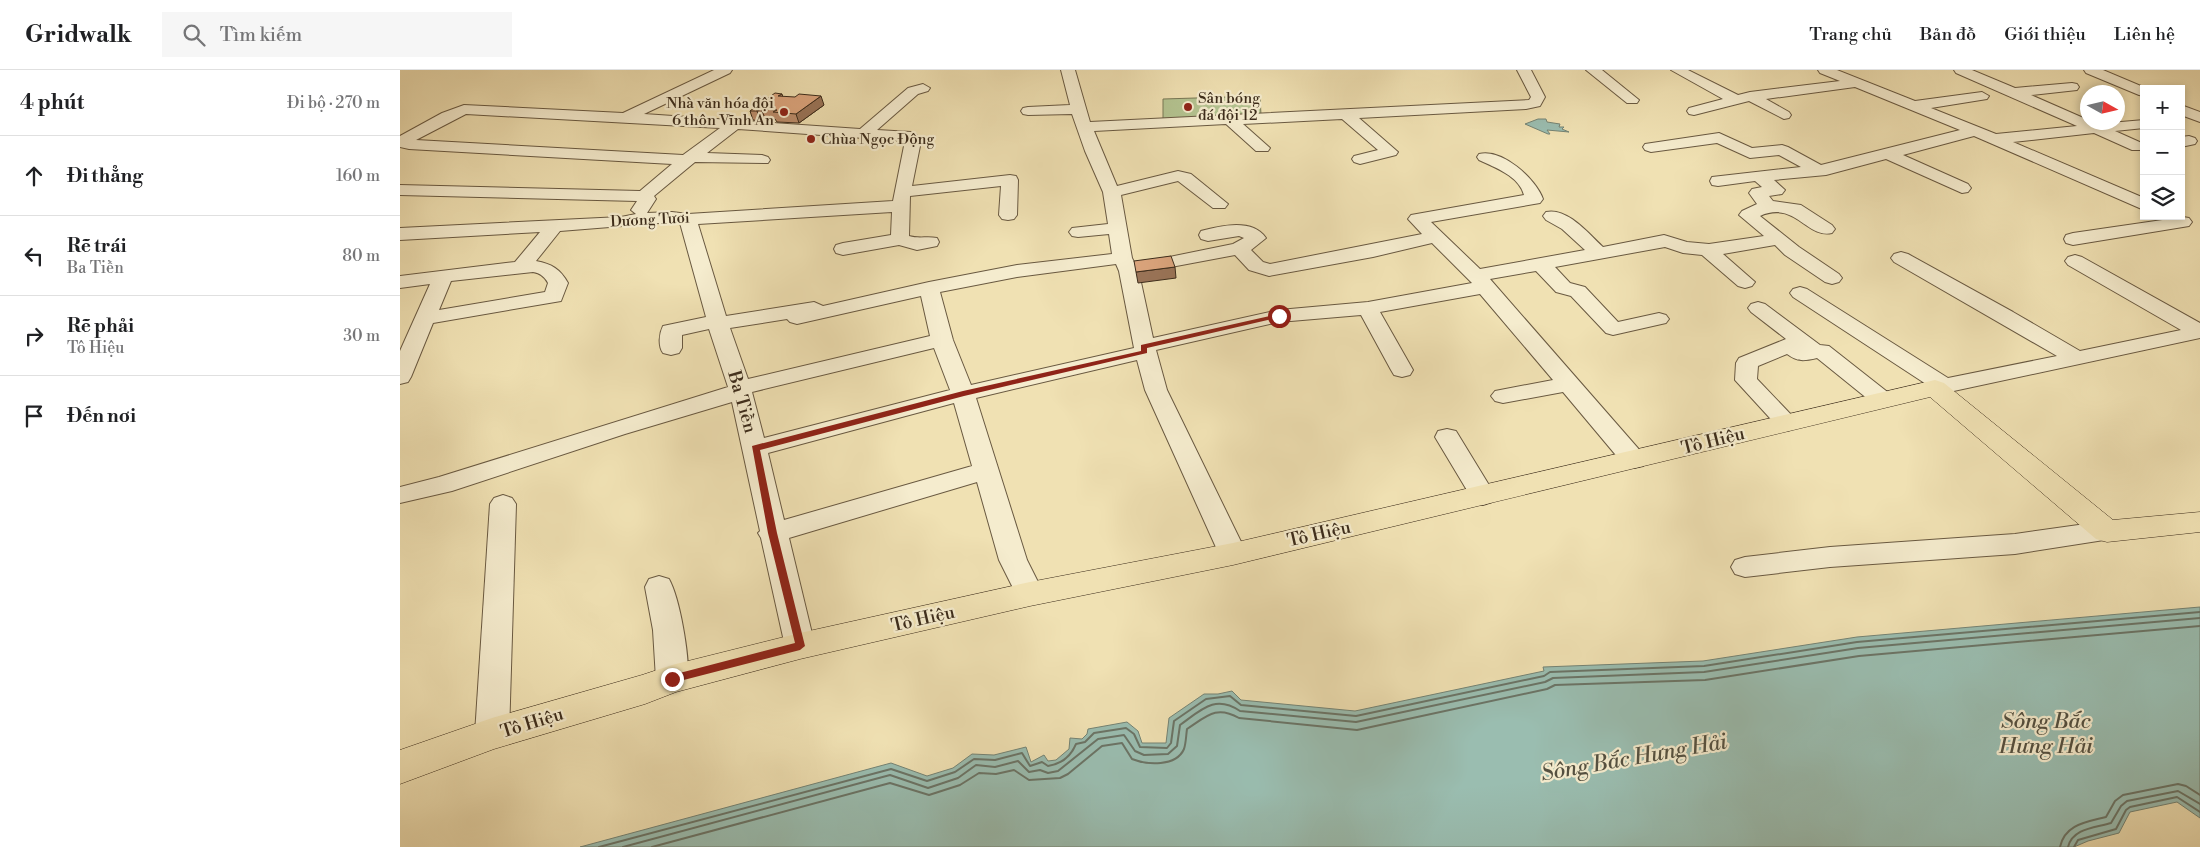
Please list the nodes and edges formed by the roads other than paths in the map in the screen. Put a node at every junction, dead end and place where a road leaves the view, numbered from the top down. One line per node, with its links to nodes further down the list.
1 (724, 70): 31 (street)
2 (1068, 70): 29 (street)
3 (1524, 70): 24 (street)
4 (1593, 70): 21 (street)
5 (1678, 70): 20 (street)
6 (1825, 70): 9 (street)
7 (1960, 70): 15 (street)
8 (2091, 70): 13 (street)
9 (1856, 83): 12 (street); 17 (street)
10 (2072, 87): 15 (street)
11 (923, 88): 42 (street)
12 (1798, 90): 16 (street); 19 (street)
13 (2140, 90)
14 (1930, 92): 17 (street)
15 (2013, 93): 33 (street)
16 (1750, 96): 20 (street); 28 (street)
17 (1888, 96): 22 (street)
18 (1982, 96): 22 (street)
19 (1814, 98)
20 (1734, 99): 26 (street)
21 (1632, 100)
22 (1911, 106): 41 (street)
23 (1028, 111): 29 (street)
24 (1410, 111): 27 (street); 35 (street)
25 (2185, 111): 30 (street)
26 (1694, 112)
27 (1345, 114): 32 (street); 51 (street)
28 (1784, 115)
29 (1082, 118): 32 (street); 58 (street)
30 (2200, 118)
31 (623, 119): 34 (street); 50 (street)
32 (1228, 119): 47 (street)
33 (2080, 122)
34 (735, 124): 42 (street); 50 (street)
35 (1420, 124)
36 (1700, 127): 43 (street)
37 (2138, 127): 38 (street)
38 (2125, 128)
39 (2086, 130): 44 (street)
40 (2097, 130): 46 (street)
41 (1974, 131): 44 (street); 48 (street)
42 (864, 133): 60 (street)
43 (1719, 138): 45 (street); 53 (street)
44 (1994, 140): 61 (street)
45 (1651, 147)
46 (2138, 147)
47 (1262, 148)
48 (1890, 155): 53 (street); 56 (street)
49 (1485, 157): 77 (street)
50 (689, 158): 52 (street); 59 (street)
51 (1360, 159)
52 (762, 160)
53 (1819, 171): 54 (street)
54 (1759, 176): 55 (street); 63 (street)
55 (1718, 181)
56 (1962, 188)
57 (400, 190): 59 (street)
58 (1112, 192): 62 (street); 71 (street)
59 (644, 196): 67 (street)
60 (902, 199): 64 (street, Dương Tươi); 66 (street, Dương Tươi); 80 (street)
61 (2140, 203)
62 (1219, 204)
63 (1766, 206): 72 (street); 78 (street)
64 (1008, 214)
65 (1552, 216): 85 (street)
66 (688, 218): 67 (street, Dương Tươi); 106 (street, Ba Tiền)
67 (635, 219): 70 (street, Dương Tươi)
68 (2171, 220): 79 (street)
69 (2178, 220): 73 (street)
70 (555, 225): 75 (street, Dương Tươi); 90 (street)
71 (1119, 228): 74 (street); 89 (street)
72 (1826, 229)
73 (2200, 230)
74 (1078, 232)
75 (400, 234)
76 (1208, 235): 83 (street)
77 (1435, 237): 83 (street); 94 (street)
78 (1779, 239): 82 (street); 92 (street)
79 (2073, 239)
80 (900, 240): 81 (street); 84 (street)
81 (930, 242)
82 (1706, 248): 85 (street); 95 (street)
83 (1239, 249): 89 (street)
84 (843, 250)
85 (1599, 253): 88 (street)
86 (1901, 258): 112 (street)
87 (2075, 262): 107 (street)
88 (1541, 264): 94 (street); 105 (street)
89 (1125, 265): 96 (street); 110 (street)
90 (521, 267): 91 (street); 99 (street)
91 (445, 276): 93 (street); 103 (street)
92 (1832, 278)
93 (400, 282)
94 (1480, 282): 100 (street); 115 (street)
95 (1745, 282)
96 (929, 288): 104 (street); 108 (street)
97 (1800, 293): 116 (street)
98 (888, 294): 106 (street)
99 (554, 297): 102 (street); 103 (street)
100 (1368, 308): 110 (street); 113 (street)
101 (1758, 308): 111 (street)
102 (548, 316)
103 (426, 318): 114 (street)
104 (797, 318)
105 (1659, 319)
106 (718, 322): 109 (street); 117 (street, Ba Tiền)
107 (2200, 332): 112 (street)
108 (942, 340): 117 (street); 118 (street)
109 (671, 348)
110 (1144, 349): 118 (street); 132 (street)
111 (1818, 352): 120 (street); 121 (street)
112 (2078, 359): 116 (street)
113 (1402, 370)
114 (400, 377)
115 (1568, 384): 119 (street); 124 (street)
116 (1939, 386): 120 (main road, Tô Hiệu); 130 (main road)
117 (740, 390): 123 (street, Ba Tiền); 126 (street)
118 (963, 394): 123 (street); 125 (street)
119 (1503, 396)
120 (1882, 399): 121 (main road, Tô Hiệu)
121 (1787, 422): 124 (main road, Tô Hiệu)
122 (1447, 437): 127 (street)
123 (755, 448): 131 (street, Ba Tiền)
124 (1634, 460): 127 (main road, Tô Hiệu)
125 (985, 471): 131 (street); 135 (street)
126 (402, 495)
127 (1483, 496): 132 (main road, Tô Hiệu)
128 (503, 504): 138 (street)
129 (2200, 522): 130 (main road)
130 (2106, 531): 133 (street)
131 (772, 533): 136 (street, Ba Tiền)
132 (1233, 554): 135 (main road, Tô Hiệu)
133 (1744, 567)
134 (659, 587): 137 (street)
135 (1030, 594): 136 (main road, Tô Hiệu)
136 (800, 646): 137 (main road, Tô Hiệu)
137 (672, 679): 138 (main road, Tô Hiệu)
138 (492, 734): 139 (main road, Tô Hiệu)
139 (400, 767)

